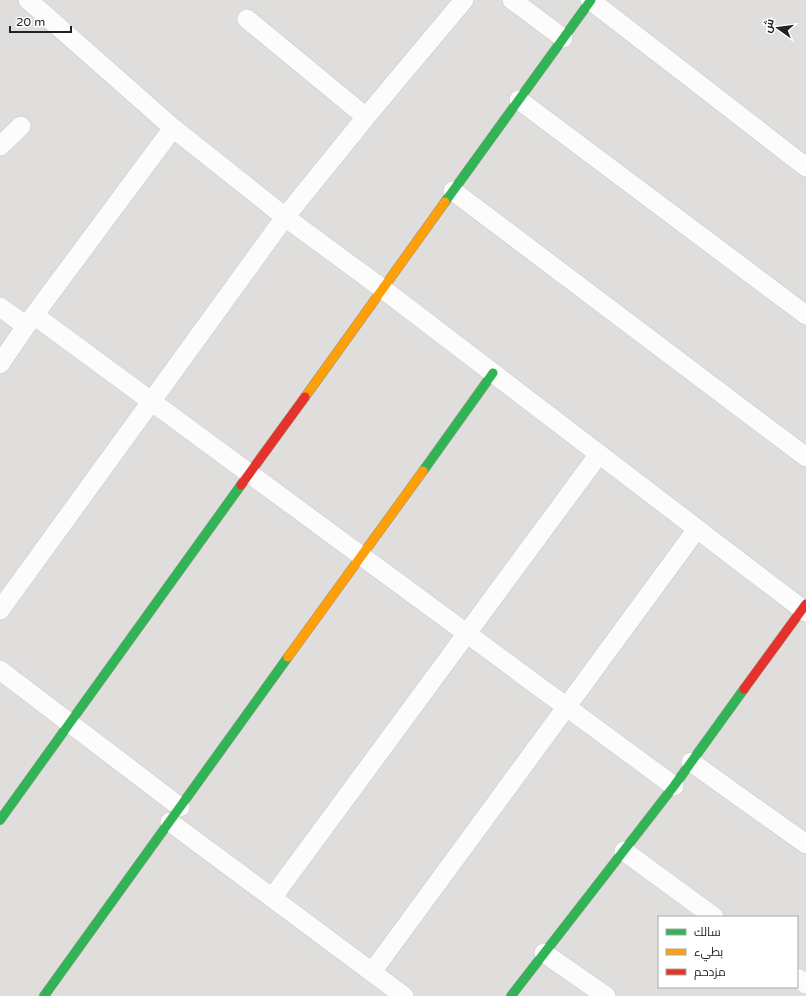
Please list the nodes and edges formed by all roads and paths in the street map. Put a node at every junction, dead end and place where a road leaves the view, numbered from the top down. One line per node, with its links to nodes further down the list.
1 (28, 0): 10 (street)
2 (464, 0): 8 (street)
3 (512, 0): 6 (street)
4 (591, 0): 6 (street); 12 (street)
5 (248, 19): 8 (street)
6 (563, 38): 7 (street)
7 (519, 100): 13 (street); 17 (street)
8 (366, 117): 14 (street)
9 (21, 126): 11 (street)
10 (174, 128): 14 (street); 18 (street)
11 (0, 146)
12 (806, 167)
13 (453, 191): 15 (street); 23 (street)
14 (285, 216): 15 (street); 21 (street)
15 (383, 288): 20 (street); 24 (street)
16 (0, 307): 18 (street)
17 (806, 314)
18 (30, 321): 19 (street); 21 (street)
19 (0, 364)
20 (493, 373): 22 (street); 26 (street)
21 (152, 402): 24 (street); 28 (street)
22 (599, 454): 25 (street); 29 (street)
23 (806, 457)
24 (249, 474): 26 (street); 32 (street)
25 (697, 529): 27 (street); 31 (street)
26 (361, 556): 29 (street); 35 (street)
27 (805, 608): 33 (street)
28 (0, 610)
29 (466, 634): 31 (street); 39 (street)
30 (0, 670): 32 (street)
31 (566, 707): 34 (street); 42 (street)
32 (70, 724): 35 (street); 36 (street)
33 (691, 762): 34 (street); 37 (street)
34 (674, 786): 38 (street)
35 (175, 814): 39 (street); 43 (street)
36 (0, 820)
37 (806, 844)
38 (624, 851): 40 (street); 41 (street)
39 (272, 898): 42 (street)
40 (713, 916)
41 (544, 953): 45 (street); 46 (street)
42 (372, 972): 44 (street)
43 (44, 996)
44 (404, 996)
45 (511, 996)
46 (606, 996)

